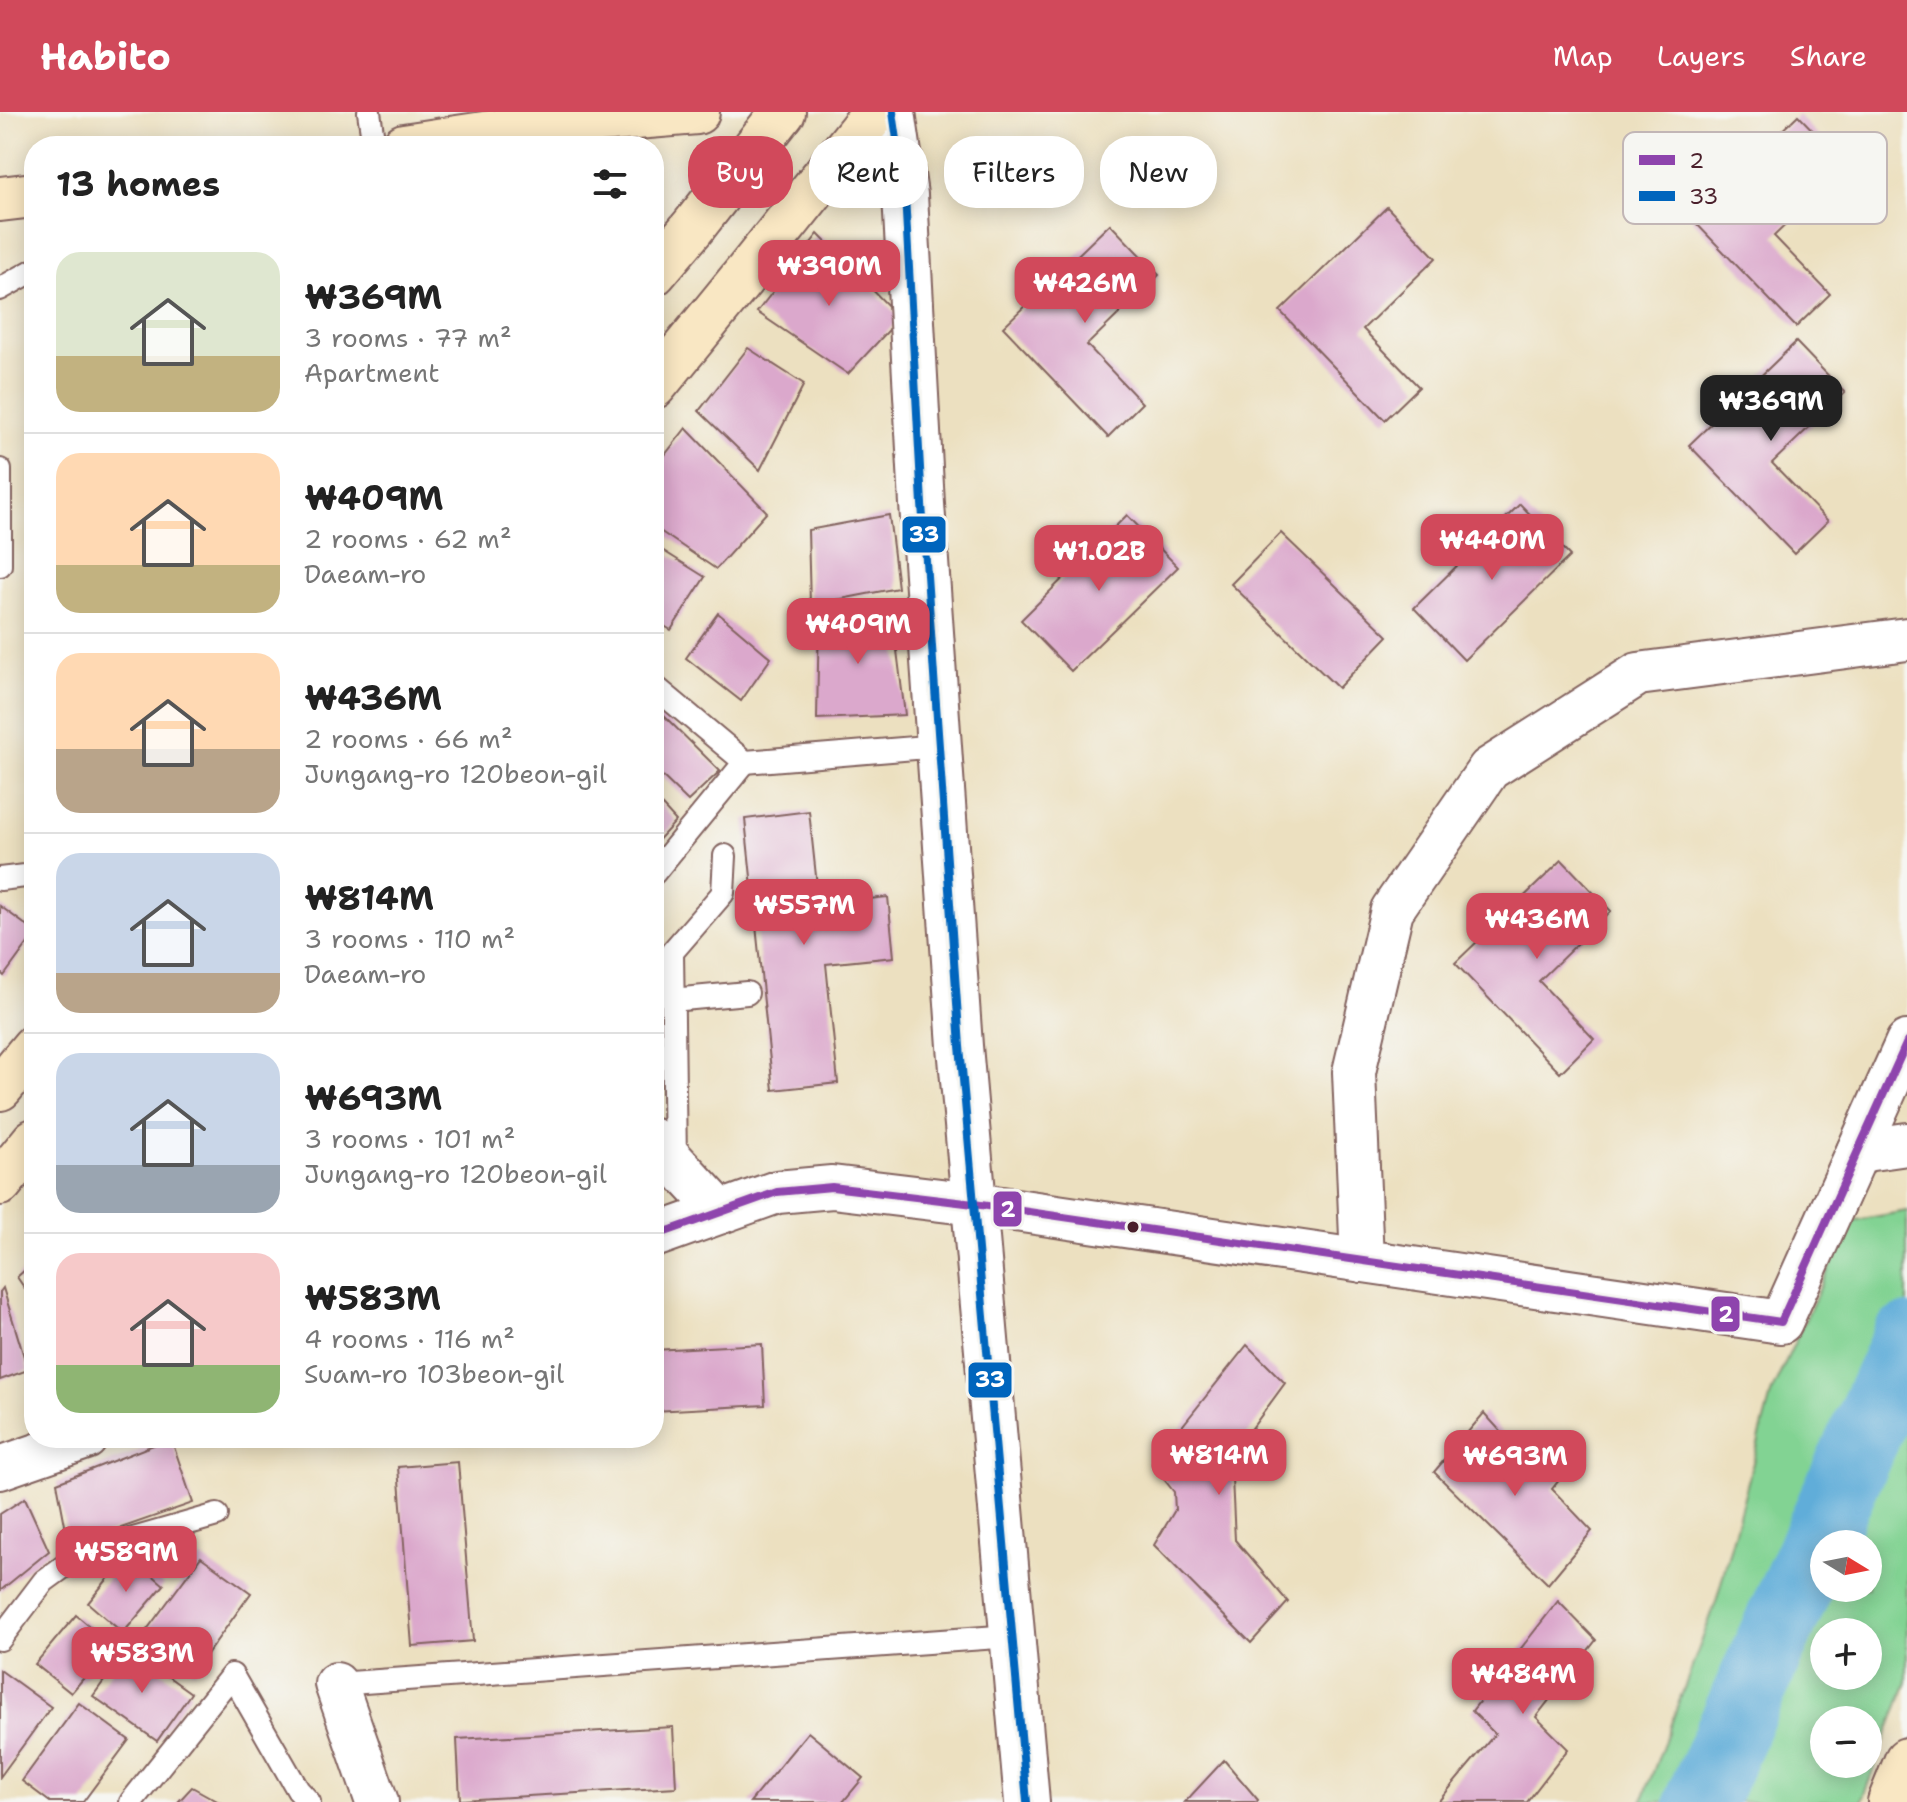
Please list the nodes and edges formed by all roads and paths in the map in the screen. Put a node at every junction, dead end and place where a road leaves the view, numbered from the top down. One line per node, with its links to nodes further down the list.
1 (369, 112): 6 (lane)
2 (697, 112): 7 (main road)
3 (783, 112): 10 (main road)
4 (875, 112): 13 (main road)
5 (893, 112): 18 (street)
6 (373, 136)
7 (470, 136)
8 (24, 196): 9 (main road)
9 (0, 199)
10 (664, 261)
11 (24, 276): 12 (lane)
12 (0, 289)
13 (664, 374)
14 (0, 470): 15 (lane)
15 (0, 565)
16 (1907, 639): 37 (street)
17 (664, 694): 19 (lane)
18 (939, 746): 19 (lane); 34 (street)
19 (745, 762): 21 (lane)
20 (725, 856): 25 (lane)
21 (664, 861)
22 (24, 876): 23 (lane)
23 (0, 879)
24 (747, 993): 25 (lane)
25 (672, 1000): 30 (lane)
26 (1907, 1042): 31 (street)
27 (24, 1059): 28 (main road)
28 (0, 1088)
29 (1907, 1144): 31 (street)
30 (664, 1151): 35 (street)
31 (1858, 1151): 37 (street)
32 (24, 1153): 33 (main road)
33 (0, 1183)
34 (974, 1204): 35 (street); 37 (street); 41 (street)
35 (721, 1212): 36 (street)
36 (664, 1232)
37 (1362, 1261)
38 (57, 1448): 39 (street)
39 (0, 1468)
40 (217, 1515): 42 (lane)
41 (1012, 1636): 43 (lane); 48 (street)
42 (0, 1639)
43 (336, 1684): 47 (street)
44 (1907, 1760): 49 (main road)
45 (131, 1802): 46 (lane)
46 (309, 1802)
47 (377, 1802)
48 (1027, 1802)
49 (1890, 1802)

